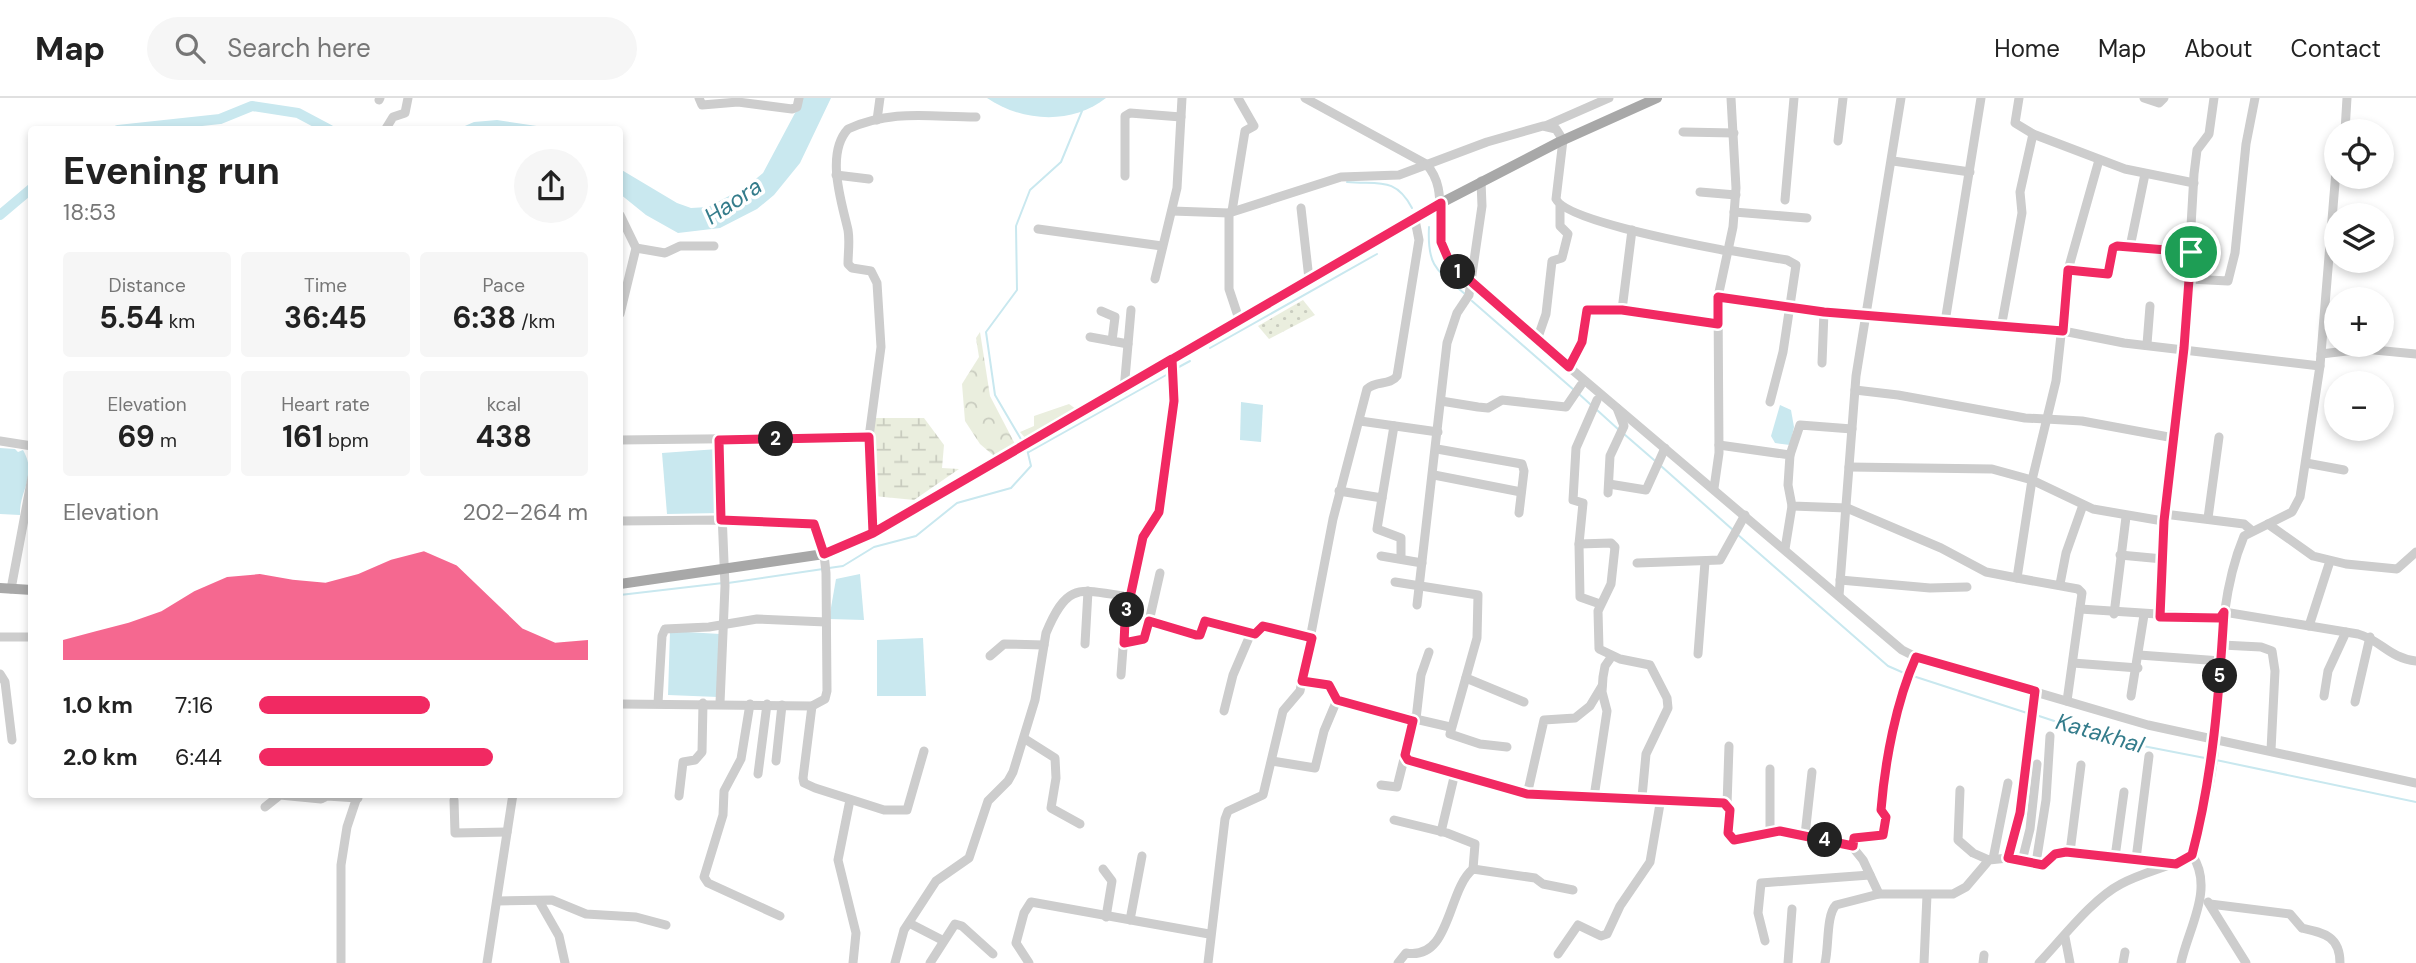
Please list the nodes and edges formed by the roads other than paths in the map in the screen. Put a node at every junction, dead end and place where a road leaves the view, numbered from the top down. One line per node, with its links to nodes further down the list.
1 (408, 98): 26 (street)
2 (699, 98): 3 (street)
3 (799, 98)
4 (880, 98): 25 (street)
5 (1182, 98): 23 (street)
6 (1238, 98): 51 (street)
7 (1305, 98): 21 (street)
8 (1609, 98): 27 (street)
9 (1657, 98): 31 (main road)
10 (1731, 98): 29 (street)
11 (1794, 98): 46 (street)
12 (1843, 98): 32 (street)
13 (1901, 98): 34 (street)
14 (1981, 98): 36 (street)
15 (2019, 98): 30 (street)
16 (2144, 98): 17 (street)
17 (2164, 98)
18 (2214, 98): 42 (street)
19 (2255, 98): 67 (street)
20 (2347, 98): 24 (street)
21 (1319, 102): 35 (street)
22 (976, 117): 25 (street)
23 (1181, 117): 39 (street); 50 (street)
24 (2345, 119)
25 (877, 120): 37 (street)
26 (387, 126)
27 (1543, 126): 31 (street); 35 (street)
28 (1683, 132): 29 (street)
29 (1734, 133): 45 (street)
30 (2033, 134): 33 (street); 81 (street)
31 (1563, 140): 41 (main road); 48 (street)
32 (1838, 141)
33 (2099, 160): 38 (street); 64 (street)
34 (1893, 161): 36 (street); 77 (street)
35 (1426, 164): 47 (street); 51 (street)
36 (1970, 172): 79 (street)
37 (836, 174): 40 (street); 107 (street)
38 (2145, 174): 42 (street); 60 (street)
39 (1125, 176)
40 (869, 179)
41 (1481, 181): 47 (main road); 68 (street)
42 (2194, 183): 63 (street)
43 (2335, 189): 89 (street)
44 (1700, 192): 45 (street)
45 (1735, 195): 52 (street)
46 (1785, 200)
47 (1441, 203): 54 (main road); 68 (street)
48 (1560, 205): 57 (street); 84 (street)
49 (1301, 208): 66 (street)
50 (1172, 211): 51 (street); 59 (street)
51 (1230, 212): 78 (street)
52 (1734, 212): 53 (street); 62 (street)
53 (1807, 218)
54 (1415, 220): 66 (main road); 103 (street)
55 (623, 221): 61 (street)
56 (1038, 229): 59 (street)
57 (1632, 229): 62 (street); 74 (street)
58 (714, 246): 61 (street)
59 (1162, 246): 65 (street)
60 (2130, 247): 63 (street); 64 (street)
61 (636, 248): 70 (street)
62 (1727, 251): 69 (street); 72 (street)
63 (2191, 252): 67 (street)
64 (2068, 270): 82 (street)
65 (1155, 279)
66 (1309, 279): 78 (main road)
67 (2189, 279): 88 (street)
68 (1469, 283): 84 (street); 99 (street)
69 (1718, 297): 72 (street); 80 (street)
70 (623, 302)
71 (2150, 306): 87 (street)
72 (1791, 308): 76 (street); 100 (street)
73 (1131, 310): 86 (street)
74 (1622, 310): 80 (street); 94 (street)
75 (1101, 311): 85 (street)
76 (1824, 312): 77 (street); 92 (street)
77 (1866, 314): 79 (street); 97 (street)
78 (1239, 320): 91 (main road)
79 (1945, 322): 81 (street)
80 (1718, 324): 114 (street)
81 (2001, 328): 82 (street)
82 (2063, 331): 87 (street); 102 (street)
83 (1090, 337): 85 (street)
84 (1537, 340): 94 (street)
85 (1112, 341): 86 (street)
86 (1128, 344): 96 (street)
87 (2147, 344): 88 (street)
88 (2184, 348): 93 (street); 108 (street)
89 (2321, 354): 90 (street); 93 (street)
90 (2416, 354)
91 (1172, 359): 96 (main road); 166 (street)
92 (1822, 363)
93 (2320, 366): 118 (street)
94 (1572, 369): 95 (street); 98 (street)
95 (1581, 385): 98 (street); 99 (street)
96 (1124, 390): 140 (main road)
97 (1855, 390): 102 (street); 105 (street)
98 (1595, 400): 101 (street); 141 (street)
99 (1441, 401): 106 (street)
100 (1770, 402)
101 (1614, 405): 115 (street); 115 (street)
102 (2048, 418): 108 (street); 122 (street)
103 (1360, 421): 104 (street); 124 (street)
104 (1394, 426): 106 (street); 127 (street)
105 (1852, 429): 117 (street); 119 (street)
106 (1438, 432): 116 (street)
107 (869, 437): 111 (street); 140 (street)
108 (2174, 438): 134 (street)
109 (2219, 438): 135 (street)
110 (623, 440): 111 (street)
111 (719, 440): 136 (street)
112 (0, 441): 113 (street)
113 (28, 445)
114 (1718, 445): 117 (street); 123 (street)
115 (1665, 448): 123 (street)
116 (1437, 449): 121 (street); 125 (street)
117 (1790, 455): 129 (street)
118 (2306, 463): 120 (street); 138 (street)
119 (1849, 467): 122 (street); 130 (street)
120 (2344, 470)
121 (1434, 475): 125 (street); 152 (street)
122 (2032, 480): 128 (street); 155 (street)
123 (1714, 488): 132 (street)
124 (1339, 491): 127 (street); 183 (street)
125 (1521, 492): 131 (street)
126 (28, 494): 162 (street)
127 (1382, 498): 146 (street)
128 (2083, 505): 133 (street); 159 (street)
129 (1792, 506): 130 (street); 142 (street)
130 (1846, 508): 155 (street); 156 (street)
131 (1519, 513)
132 (1745, 515): 142 (street); 149 (street)
133 (2126, 517): 134 (street); 144 (street)
134 (2164, 517): 135 (street); 147 (street)
135 (2208, 518): 139 (street)
136 (721, 520): 137 (street); 151 (street); 153 (street)
137 (623, 521)
138 (2268, 524): 139 (street); 148 (street)
139 (2251, 530): 170 (street)
140 (873, 533): 151 (main road)
141 (1579, 544): 167 (street); 167 (street)
142 (1785, 549): 165 (street)
143 (2416, 552): 148 (street)
144 (2120, 555): 147 (street); 171 (street)
145 (1381, 556): 146 (street)
146 (1401, 558): 152 (street)
147 (2163, 559): 173 (street)
148 (2330, 561): 177 (street)
149 (1705, 562): 150 (street); 189 (street)
150 (1637, 563)
151 (825, 564): 153 (main road); 175 (street)
152 (1422, 564): 160 (street)
153 (725, 571): 158 (main road); 176 (street)
154 (1160, 573): 174 (street)
155 (2017, 578): 159 (street)
156 (1840, 580): 161 (street); 165 (street)
157 (1395, 582): 160 (street)
158 (623, 584)
159 (2060, 584): 169 (street)
160 (1420, 586): 168 (street); 200 (street)
161 (1967, 587)
162 (6, 589): 163 (main road)
163 (28, 590)
164 (1088, 591): 166 (street); 185 (street); 186 (street)
165 (1839, 596): 193 (street)
166 (1130, 597): 184 (street)
167 (1600, 604): 192 (street)
168 (1417, 605)
169 (2080, 609): 171 (street); 196 (street)
170 (2224, 612): 173 (street); 177 (street); 187 (street)
171 (2114, 614): 172 (street)
172 (2144, 615): 173 (street); 190 (street)
173 (2160, 617)
174 (1149, 621): 178 (street); 184 (street)
175 (826, 622): 176 (street); 217 (street)
176 (724, 623): 210 (street); 212 (street)
177 (2309, 626): 179 (street)
178 (1251, 632): 183 (street); 218 (street)
179 (2346, 632): 182 (street); 205 (street)
180 (0, 637): 181 (street)
181 (28, 637)
182 (2370, 637): 194 (street); 209 (street)
183 (1312, 638): 201 (street)
184 (1124, 643): 199 (street)
185 (1085, 644)
186 (1044, 645): 191 (street); 222 (street)
187 (2222, 645): 195 (street); 227 (street)
188 (1429, 652): 219 (street)
189 (1698, 654)
190 (2139, 655): 195 (street); 197 (street)
191 (990, 656)
192 (1612, 656): 202 (street); 247 (street)
193 (1916, 657): 203 (street); 262 (street)
194 (2416, 660)
195 (2221, 661): 224 (street)
196 (2073, 663): 197 (street); 207 (street)
197 (2138, 668): 204 (street)
198 (0, 674): 223 (street)
199 (1121, 675)
200 (1466, 678): 208 (street); 220 (street)
201 (1302, 681): 206 (street); 232 (street)
202 (1602, 685): 244 (street); 246 (street)
203 (2035, 691): 207 (street); 267 (street)
204 (2131, 696)
205 (2324, 696)
206 (1337, 700): 219 (street); 232 (street)
207 (2067, 701): 224 (street)
208 (1524, 702)
209 (2356, 702)
210 (658, 703): 211 (street); 213 (street)
211 (703, 703): 212 (street); 245 (street)
212 (720, 703): 214 (street)
213 (623, 704)
214 (750, 704): 215 (street); 284 (street)
215 (767, 704): 216 (street); 237 (street)
216 (782, 705): 217 (street); 231 (street)
217 (813, 706): 253 (street)
218 (1224, 711)
219 (1413, 721): 220 (street); 229 (street)
220 (1450, 727): 226 (street)
221 (2050, 736): 271 (street)
222 (1025, 739): 257 (street); 287 (street)
223 (12, 740)
224 (2215, 741): 227 (street); 264 (street)
225 (1729, 746): 254 (street)
226 (1507, 747)
227 (2272, 750): 240 (street)
228 (923, 751): 253 (street)
229 (1405, 755): 238 (street); 241 (street)
230 (2149, 756): 269 (street)
231 (776, 761)
232 (1272, 761): 289 (street)
233 (2037, 764): 270 (street)
234 (2081, 765): 263 (street)
235 (1770, 769): 260 (street)
236 (1812, 772): 261 (street)
237 (758, 774)
238 (1455, 774): 244 (street); 259 (street)
239 (2008, 783): 268 (street)
240 (2416, 783)
241 (1381, 785)
242 (1960, 790): 268 (street)
243 (2124, 792): 266 (street)
244 (1527, 794): 246 (street)
245 (679, 796)
246 (1594, 797): 247 (street)
247 (1642, 797): 251 (street)
248 (276, 798): 255 (street)
249 (357, 798): 297 (street)
250 (512, 798): 258 (street)
251 (1661, 799): 254 (street); 295 (street)
252 (454, 800): 258 (street)
253 (850, 800): 300 (street)
254 (1727, 805): 260 (street)
255 (265, 807)
256 (1394, 820): 259 (street)
257 (1080, 824)
258 (507, 832): 280 (street)
259 (1441, 832): 274 (street)
260 (1770, 832): 261 (street)
261 (1805, 835): 262 (street)
262 (1853, 846): 275 (street)
263 (2070, 852): 266 (street); 271 (street)
264 (2192, 855): 272 (street); 278 (street)
265 (1142, 856): 286 (street)
266 (2115, 857): 269 (street)
267 (2008, 858): 268 (street); 270 (street)
268 (1991, 859): 279 (street)
269 (2136, 859): 272 (street)
270 (2022, 861): 271 (street)
271 (2036, 863)
272 (2176, 864): 290 (street)
273 (1103, 869): 285 (street)
274 (1473, 869): 276 (street); 304 (street)
275 (1870, 875): 277 (street); 292 (street)
276 (1573, 890)
277 (1878, 894): 279 (street); 306 (street)
278 (2202, 894): 282 (street); 311 (street)
279 (1927, 895): 307 (street)
280 (497, 901): 281 (street); 298 (street)
281 (542, 904): 288 (street); 299 (street)
282 (2210, 904): 312 (street); 313 (street)
283 (1792, 909): 305 (street)
284 (780, 916)
285 (1106, 917): 286 (street); 302 (street)
286 (1130, 920): 289 (street)
287 (909, 923): 291 (street); 296 (street)
288 (666, 925)
289 (1209, 934): 303 (street)
290 (2065, 937): 308 (street); 309 (street)
291 (942, 940): 294 (street); 301 (street)
292 (1765, 941)
293 (2125, 952): 310 (street)
294 (993, 954)
295 (1558, 954)
296 (899, 962)
297 (341, 963)
298 (487, 963)
299 (565, 963)
300 (853, 963)
301 (930, 963)
302 (1029, 963)
303 (1208, 963)
304 (1398, 963)
305 (1788, 963)
306 (1825, 963)
307 (1924, 963)
308 (2039, 963)
309 (2070, 963)
310 (2123, 963)
311 (2181, 963)
312 (2246, 963)
313 (2340, 963)

